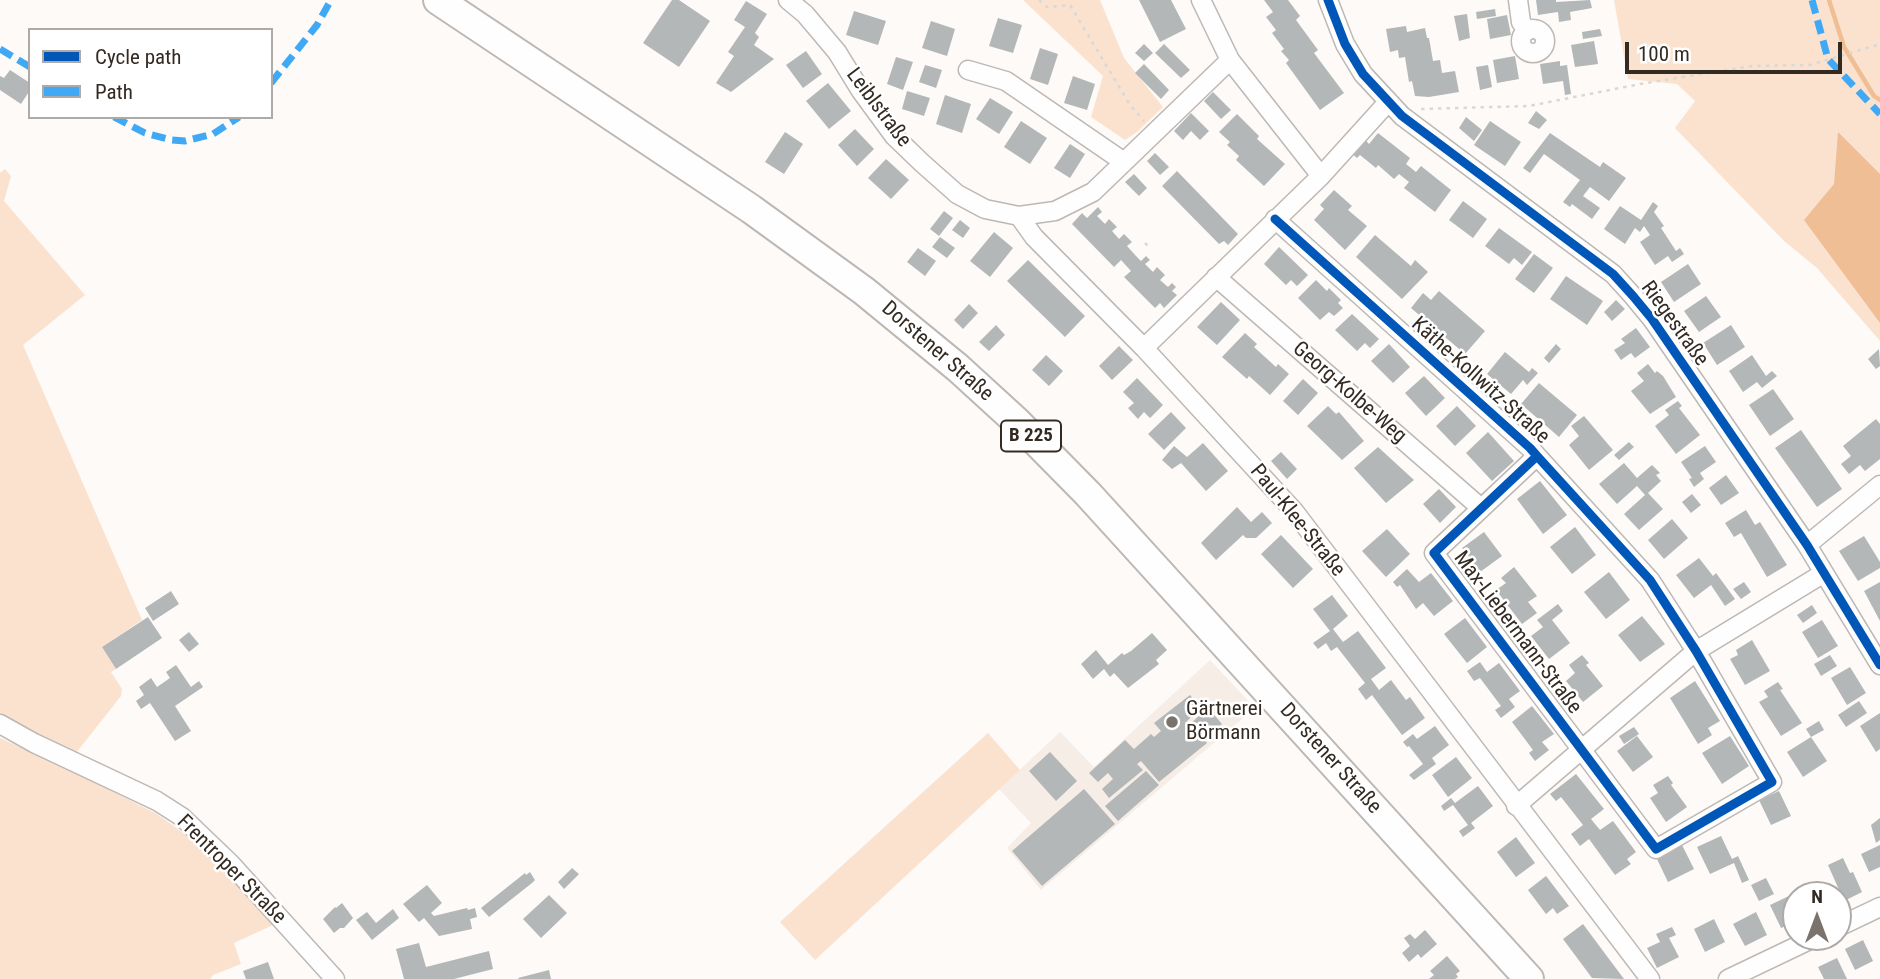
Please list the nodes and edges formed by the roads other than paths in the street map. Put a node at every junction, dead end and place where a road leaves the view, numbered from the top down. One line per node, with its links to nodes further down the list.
1 (438, 0): 30 (main road, Dorstener Straße / B 225)
2 (788, 0): 12 (street, Leiblstraße)
3 (1201, 0): 7 (street)
4 (1328, 0): 9 (street, Riegestraße)
5 (1518, 0): 6 (street)
6 (1527, 31)
7 (1230, 60): 10 (street, Leiblstraße); 11 (street)
8 (968, 70): 10 (street)
9 (1388, 102): 11 (street); 19 (street, Riegestraße)
10 (1124, 162): 12 (street, Leiblstraße)
11 (1321, 176): 13 (street)
12 (1019, 216): 15 (street)
13 (1275, 219): 14 (street); 16 (street, Käthe-Kollwitz-Straße)
14 (1216, 278): 15 (street); 18 (street, Georg-Kolbe-Weg)
15 (1144, 348): 25 (street, Paul-Klee-Straße)
16 (1537, 456): 18 (street, Max-Liebermann-Straße); 21 (street, Käthe-Kollwitz-Straße)
17 (1880, 485): 19 (street)
18 (1481, 508): 24 (street, Max-Liebermann-Straße)
19 (1807, 545): 20 (street, Riegestraße)
20 (1824, 573): 21 (street); 22 (street, Riegestraße)
21 (1696, 651): 24 (street); 24 (street, Käthe-Kollwitz-Straße)
22 (1880, 665)
23 (0, 724): 29 (street, Frentroper Straße)
24 (1582, 747): 25 (street)
25 (1516, 806): 31 (street, Paul-Klee-Straße)
26 (1880, 907): 27 (street)
27 (1852, 920)
28 (1787, 951): 32 (street)
29 (335, 979)
30 (1529, 979)
31 (1650, 979)
32 (1728, 979)

